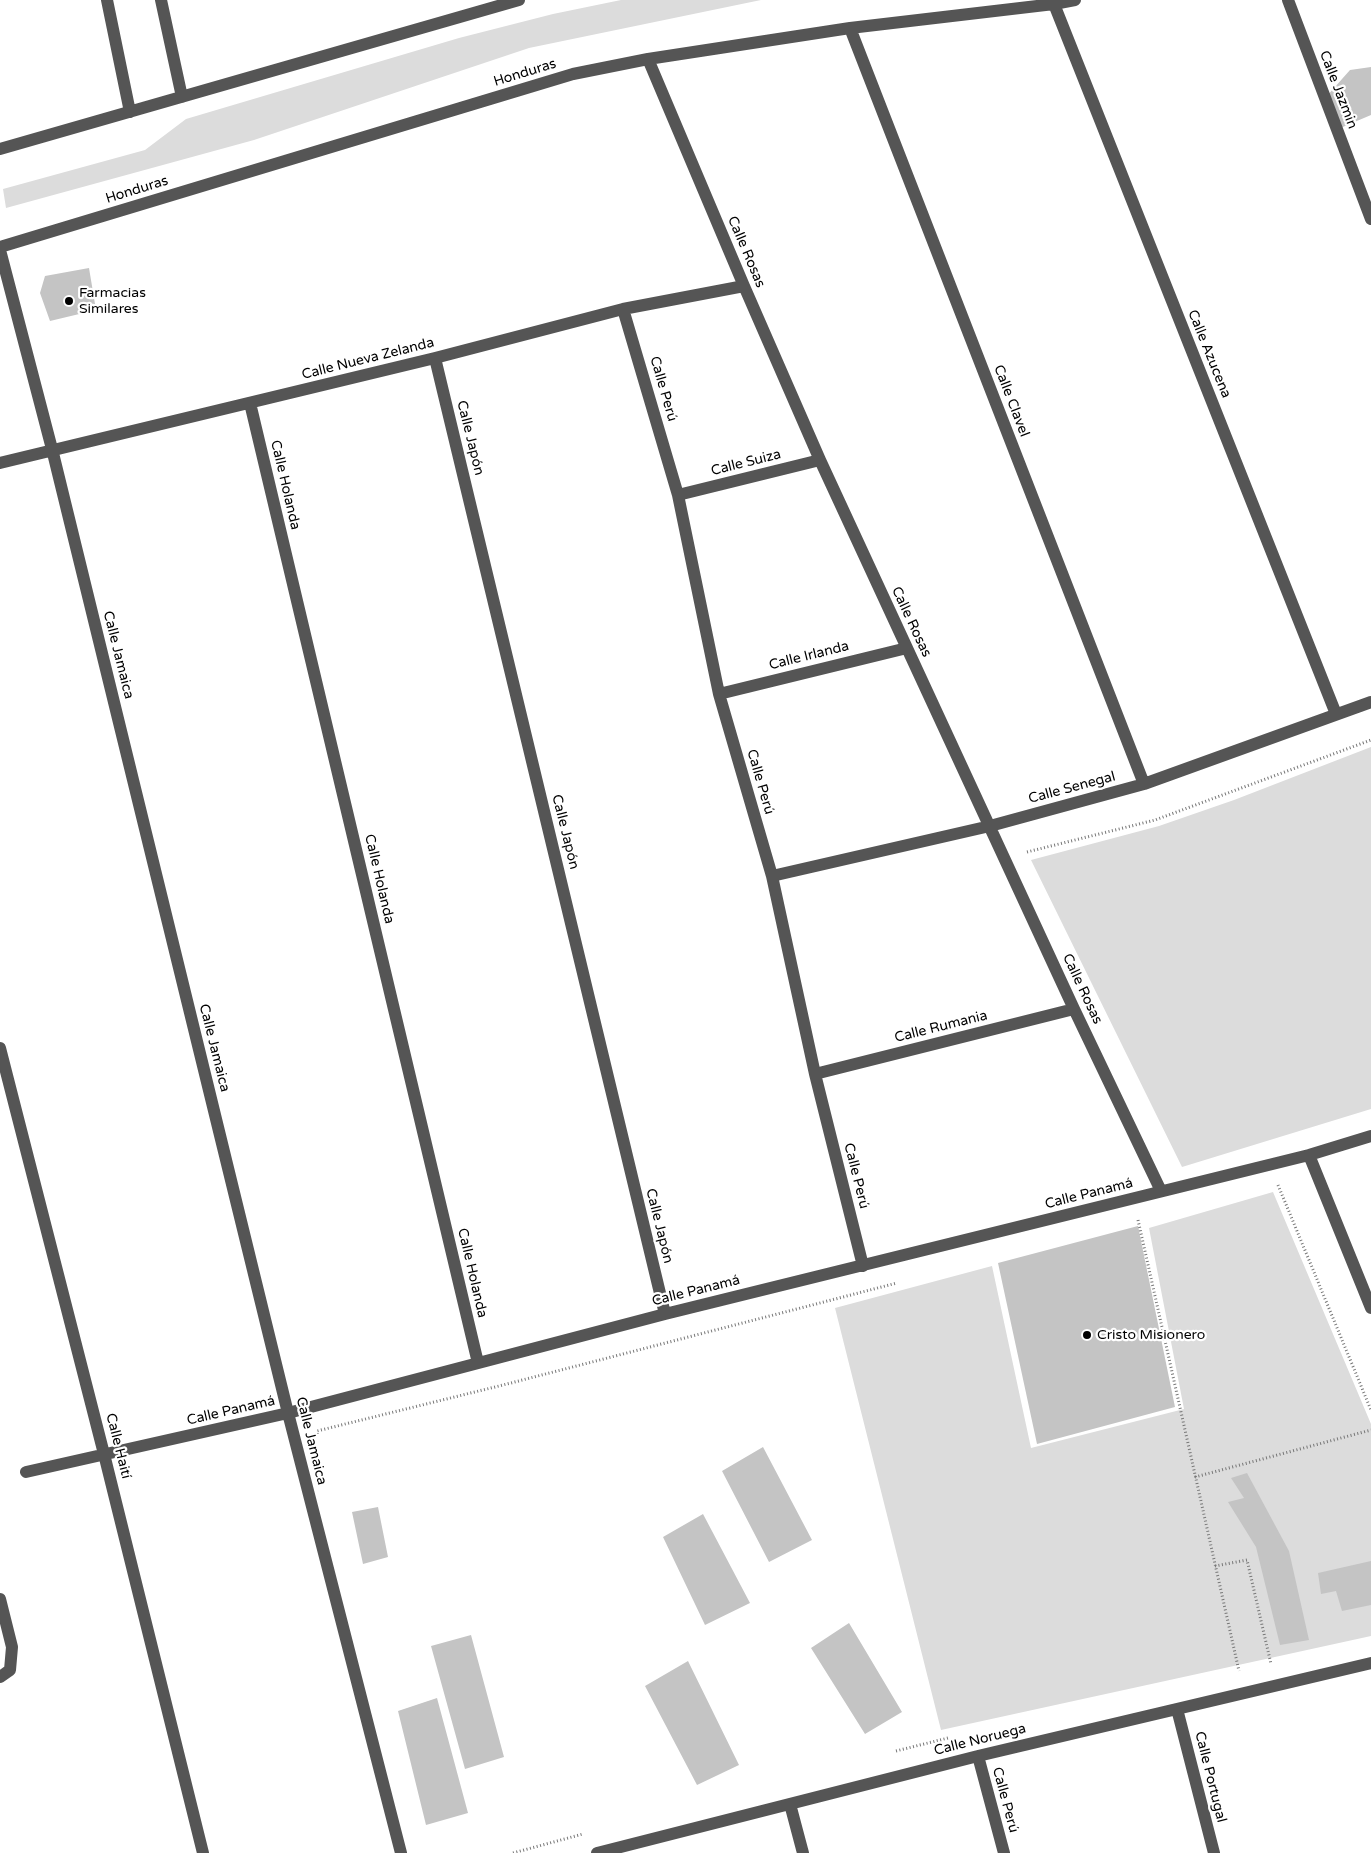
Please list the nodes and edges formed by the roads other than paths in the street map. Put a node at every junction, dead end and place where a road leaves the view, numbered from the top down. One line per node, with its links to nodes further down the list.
1 (107, 0): 10 (street)
2 (161, 0): 9 (street)
3 (519, 0): 9 (street)
4 (1075, 0): 6 (street, Honduras)
5 (1288, 0): 12 (street, Calle Jazmin)
6 (1054, 4): 7 (street, Honduras); 25 (street, Calle Azucena)
7 (850, 28): 8 (street, Honduras); 26 (street, Calle Clavel)
8 (648, 59): 13 (street, Honduras); 14 (street, Calle Rosas)
9 (182, 97): 10 (street)
10 (130, 112): 11 (street)
11 (0, 149)
12 (1371, 219)
13 (0, 248): 18 (street, Calle Jamaica)
14 (744, 286): 15 (street, Calle Nueva Zelanda); 19 (street, Calle Rosas)
15 (623, 309): 16 (street, Calle Nueva Zelanda); 21 (street, Calle Perú)
16 (435, 358): 17 (street, Calle Nueva Zelanda); 37 (street, Calle Japón)
17 (250, 403): 18 (street, Calle Nueva Zelanda); 38 (street, Calle Holanda)
18 (52, 449): 20 (street, Calle Nueva Zelanda); 39 (street, Calle Jamaica)
19 (820, 460): 21 (street, Calle Suiza); 22 (street, Calle Rosas)
20 (0, 463)
21 (678, 495): 23 (street, Calle Perú)
22 (907, 648): 23 (street, Calle Irlanda); 27 (street, Calle Rosas)
23 (719, 694): 28 (street, Calle Perú)
24 (1371, 702): 25 (street, Calle Senegal)
25 (1336, 714): 26 (street, Calle Senegal)
26 (1144, 784): 27 (street, Calle Senegal)
27 (990, 826): 28 (street, Calle Senegal); 29 (street, Calle Rosas)
28 (772, 876): 31 (street, Calle Perú)
29 (1074, 1009): 31 (street, Calle Rumania); 34 (street, Calle Rosas)
30 (0, 1048): 40 (street, Calle Haití)
31 (815, 1074): 35 (street, Calle Perú)
32 (1371, 1136): 33 (street, Calle Panamá)
33 (1309, 1155): 34 (street, Calle Panamá); 36 (street)
34 (1162, 1191): 35 (street, Calle Panamá)
35 (863, 1266): 37 (street, Calle Panamá)
36 (1371, 1308)
37 (665, 1314): 38 (street, Calle Panamá)
38 (478, 1362): 39 (street, Calle Panamá)
39 (288, 1413): 40 (street, Calle Panamá); 49 (street, Calle Jamaica)
40 (104, 1454): 41 (street, Calle Panamá); 48 (street, Calle Haití)
41 (26, 1472)
42 (0, 1599): 44 (street)
43 (1371, 1663): 45 (street, Calle Noruega)
44 (5, 1674)
45 (1177, 1708): 46 (street, Calle Noruega); 53 (street, Calle Portugal)
46 (978, 1756): 47 (street, Calle Noruega); 52 (street, Calle Perú)
47 (790, 1804): 50 (street, Calle Noruega); 51 (street)
48 (203, 1853)
49 (401, 1853)
50 (599, 1853)
51 (803, 1853)
52 (1004, 1853)
53 (1214, 1853)

